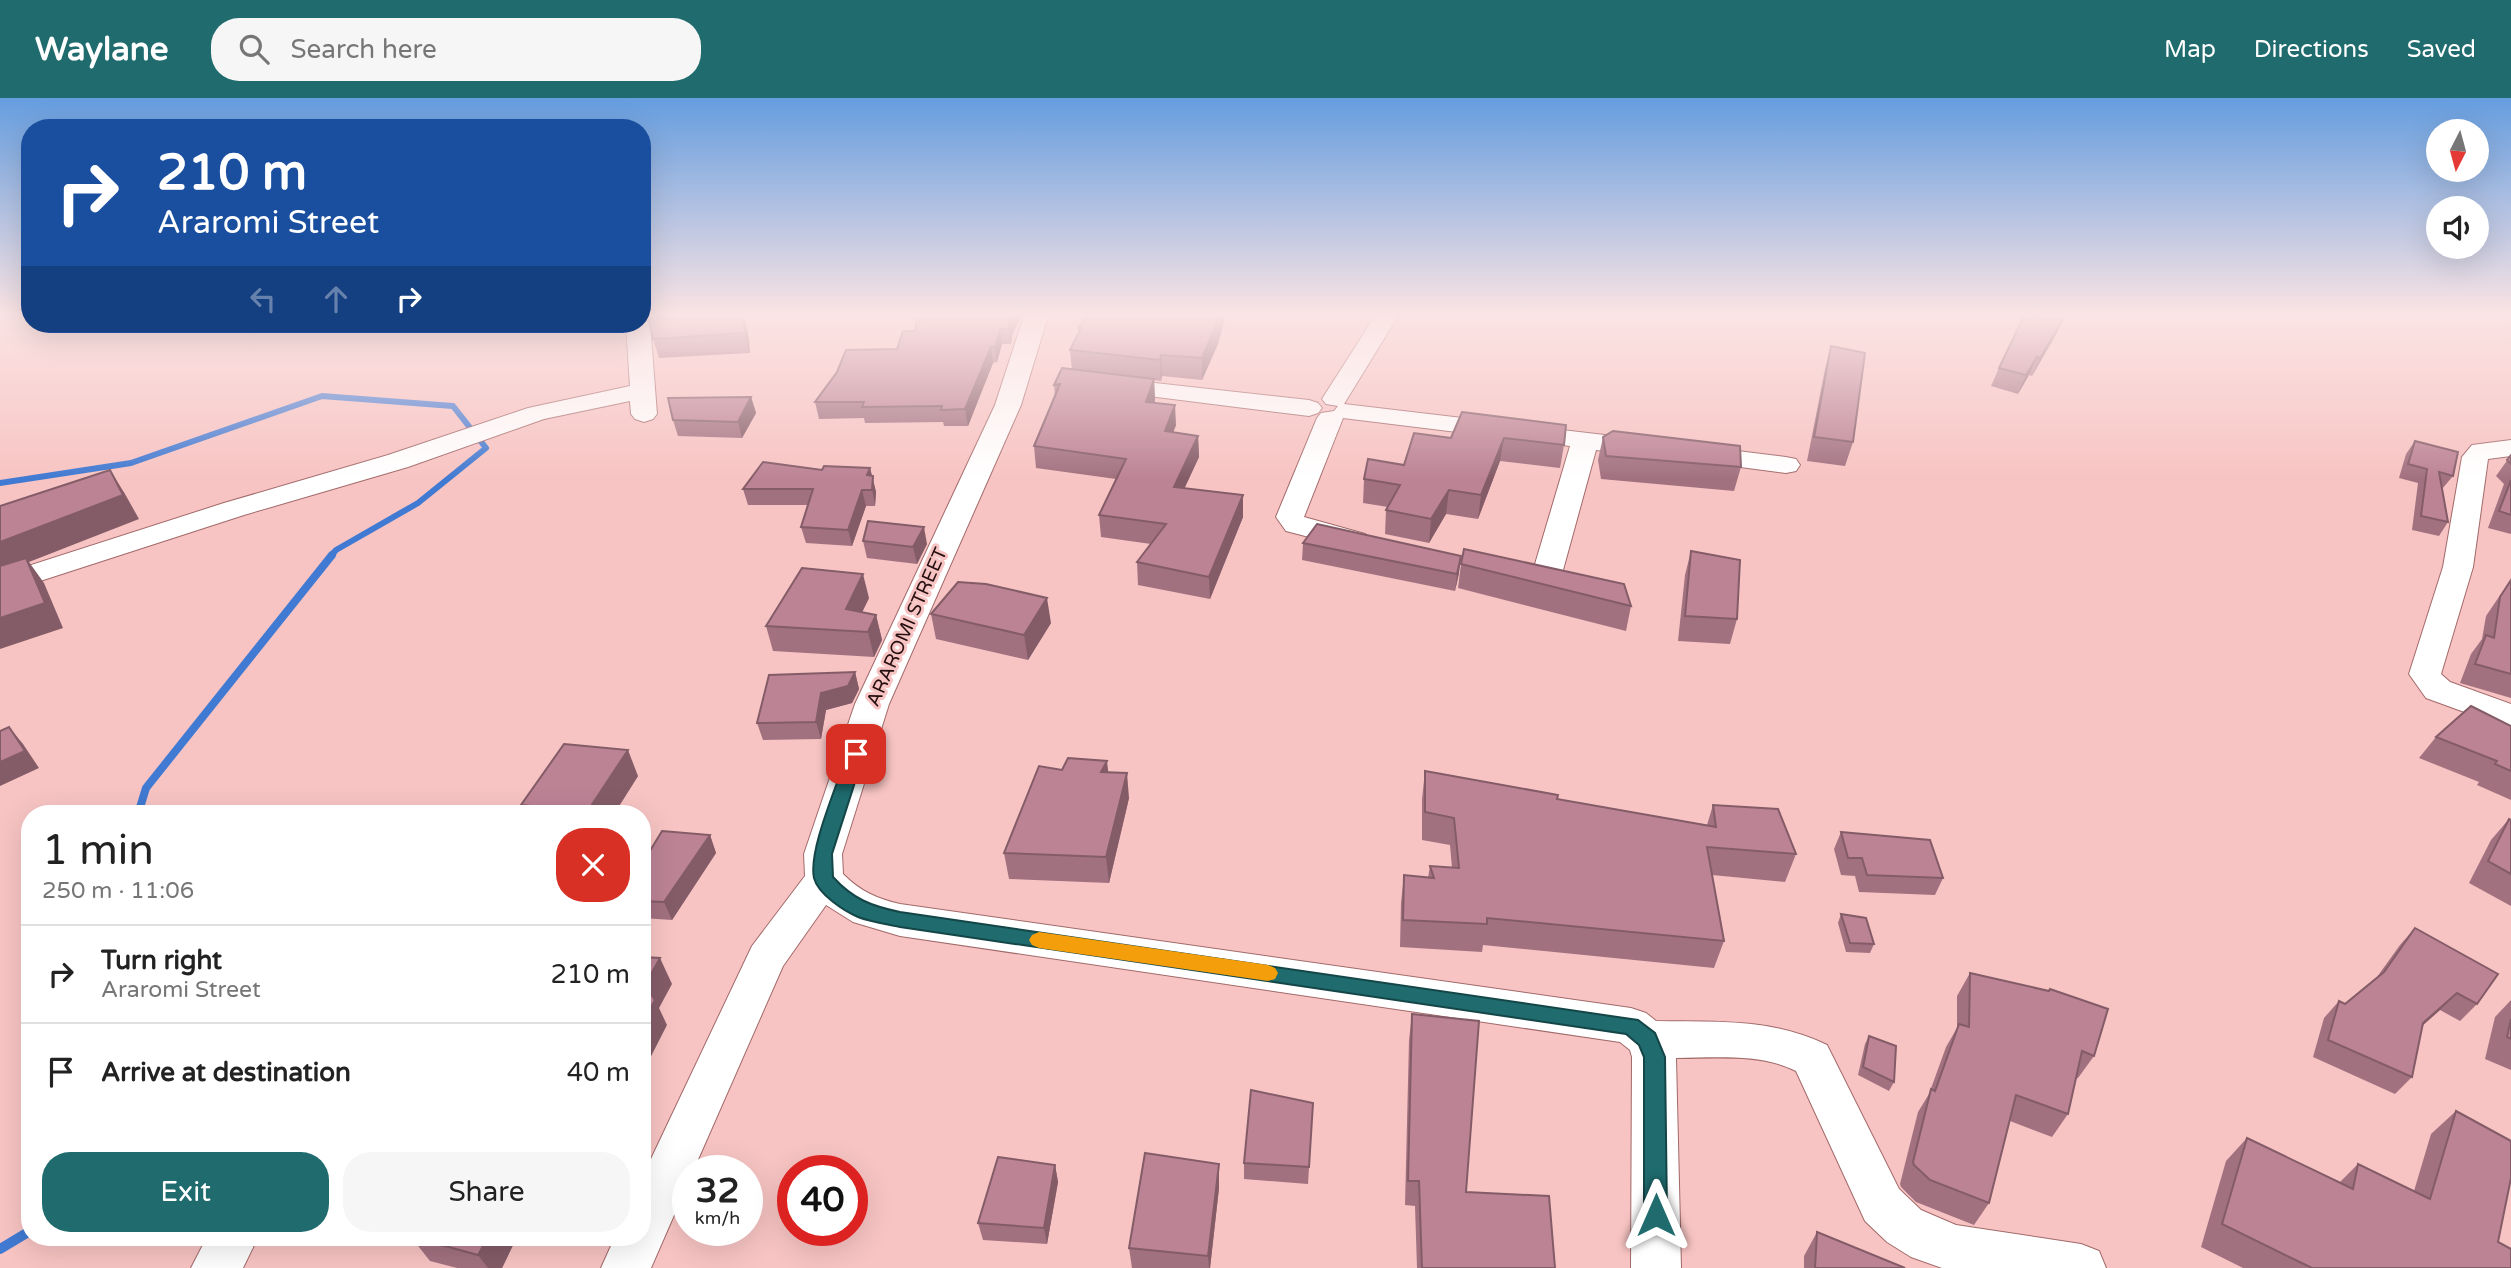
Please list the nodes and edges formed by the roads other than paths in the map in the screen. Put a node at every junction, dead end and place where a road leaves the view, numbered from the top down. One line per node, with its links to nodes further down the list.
1 (641, 371): 11 (street)
2 (1018, 371): 13 (street, ARAROMI STREET)
3 (1353, 371): 5 (street)
4 (1089, 383): 5 (street)
5 (1330, 409): 6 (street); 9 (street)
6 (1584, 441): 8 (street); 10 (street)
7 (2511, 448): 12 (street)
8 (1786, 465)
9 (1381, 546)
10 (1545, 580)
11 (0, 585)
12 (2511, 717)
13 (824, 879): 14 (street); 15 (street)
14 (1647, 1039): 20 (street); 21 (street)
15 (651, 1212)
16 (229, 1246): 18 (street)
17 (636, 1246): 19 (street)
18 (216, 1268)
19 (626, 1268)
20 (1656, 1268)
21 (2081, 1268)

